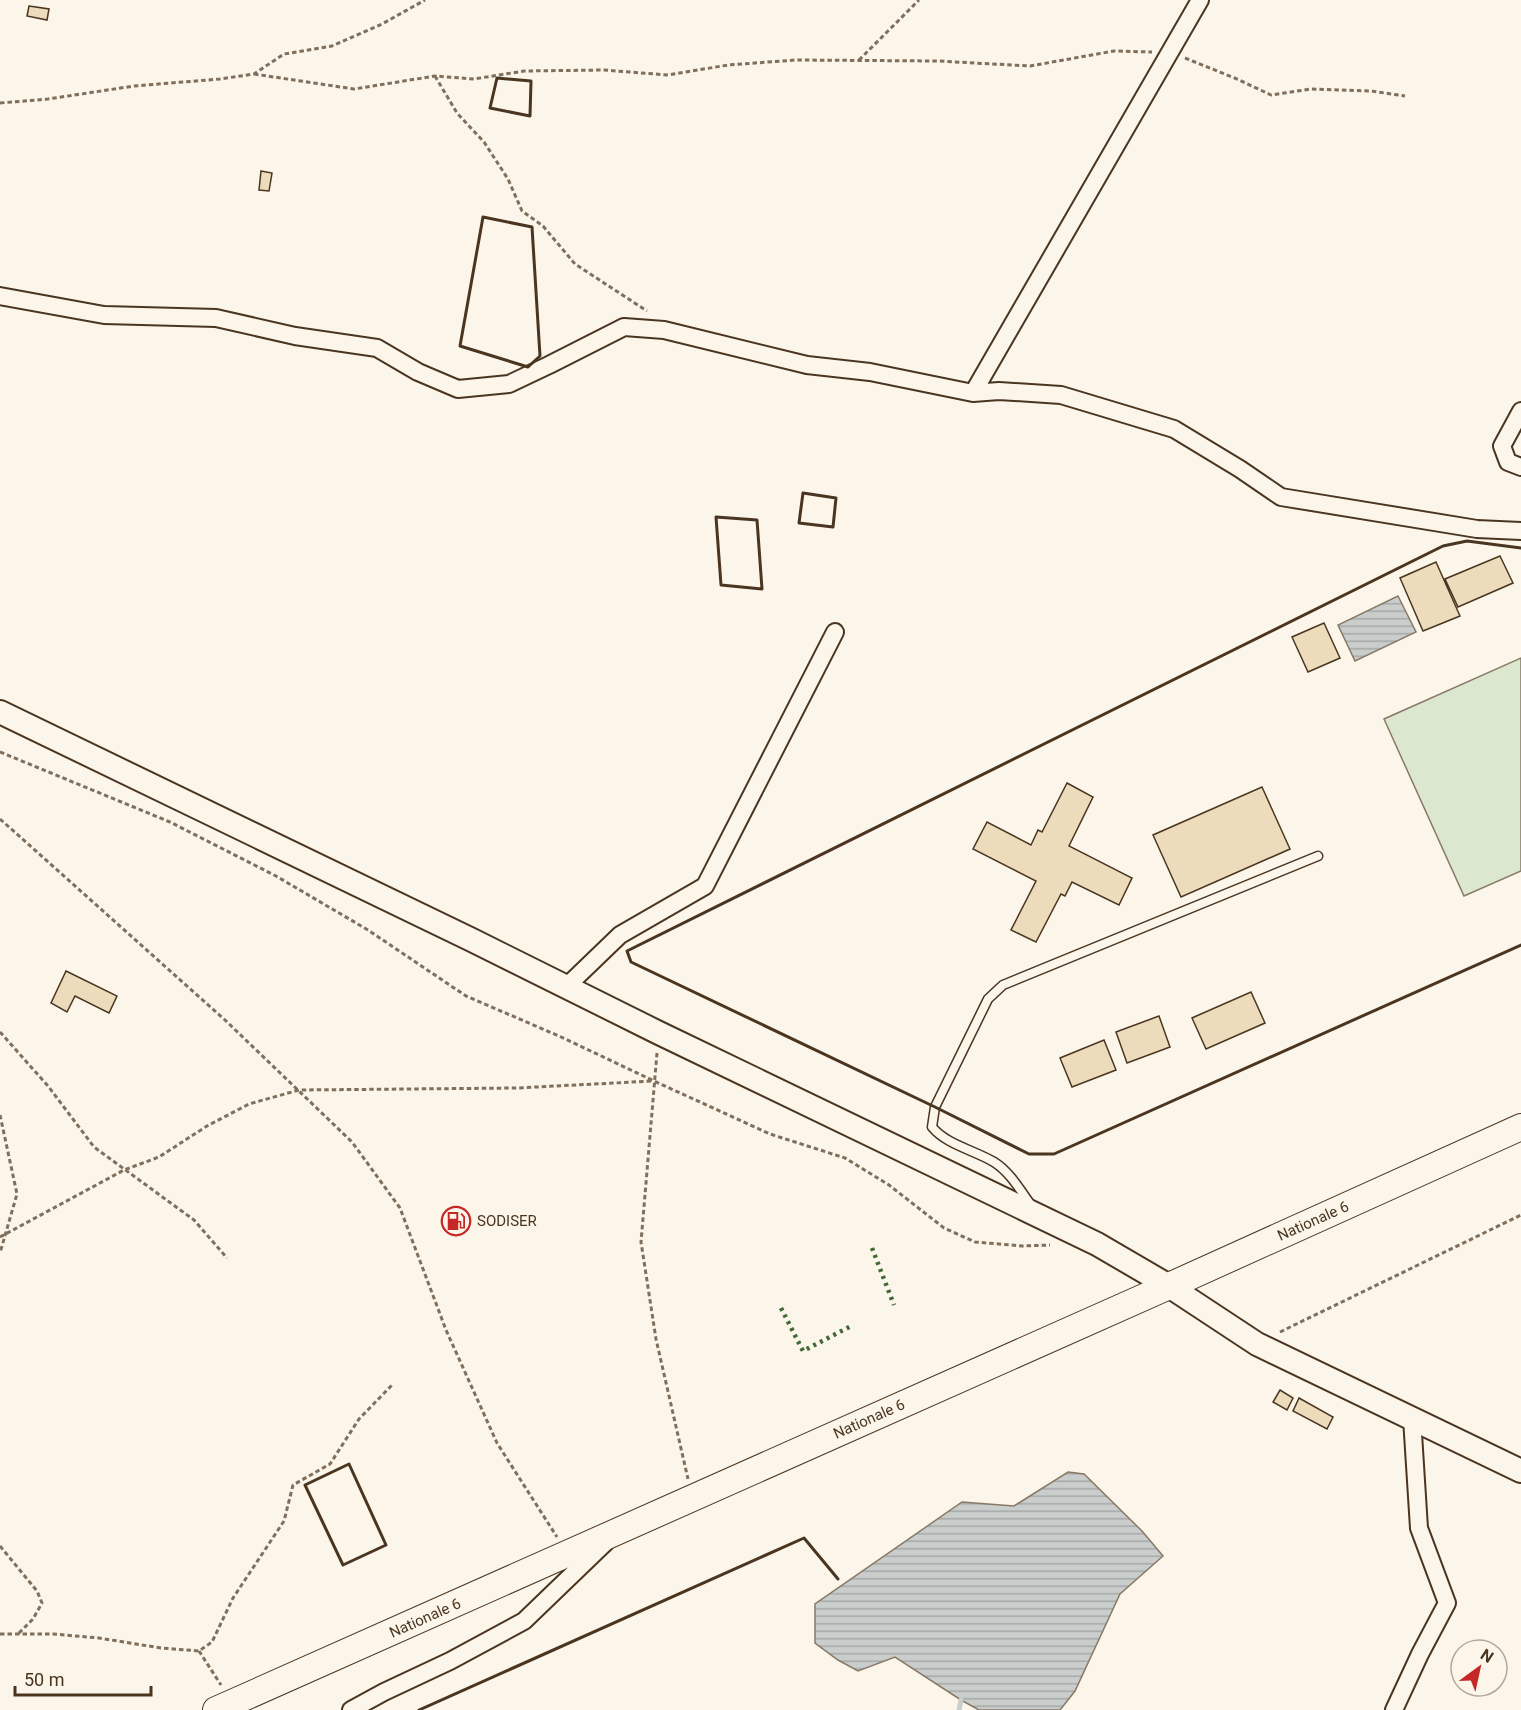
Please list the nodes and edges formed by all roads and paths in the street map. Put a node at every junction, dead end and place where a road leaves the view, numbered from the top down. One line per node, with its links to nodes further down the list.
1 (425, 0): 6 (path)
2 (919, 0): 5 (path)
3 (1200, 0): 4 (street)
4 (1170, 52): 5 (path); 8 (path); 12 (street)
5 (859, 60): 7 (path)
6 (254, 74): 7 (path); 9 (path)
7 (435, 76): 11 (path)
8 (1405, 96)
9 (0, 104)
10 (0, 296): 11 (street)
11 (664, 330): 12 (street)
12 (973, 393): 15 (street)
13 (1521, 411): 14 (street)
14 (1521, 467)
15 (1521, 531)
16 (835, 632): 21 (street)
17 (0, 712): 21 (main road)
18 (0, 752): 24 (path)
19 (0, 819): 25 (path)
20 (1318, 856): 30 (lane)
21 (566, 987): 23 (main road)
22 (0, 1032): 28 (path)
23 (658, 1033): 24 (path); 30 (main road)
24 (654, 1081): 25 (path); 33 (path); 41 (path)
25 (299, 1090): 28 (path); 44 (path)
26 (0, 1115): 31 (path)
27 (1521, 1127): 36 (main road, Nationale 6)
28 (124, 1170): 31 (path); 35 (path)
29 (1521, 1215): 37 (path)
30 (1040, 1217): 36 (main road)
31 (4, 1235): 32 (path); 34 (path)
32 (0, 1237)
33 (1054, 1245)
34 (0, 1253)
35 (227, 1258)
36 (1169, 1286): 37 (main road); 41 (main road, Nationale 6)
37 (1257, 1344): 39 (main road)
38 (393, 1384): 47 (path)
39 (1412, 1418): 40 (main road); 52 (street)
40 (1521, 1471)
41 (692, 1498): 42 (main road, Nationale 6)
42 (615, 1533): 44 (main road, Nationale 6); 48 (street)
43 (0, 1545): 46 (path)
44 (568, 1554): 49 (main road, Nationale 6)
45 (0, 1634): 46 (path)
46 (18, 1634): 47 (path)
47 (199, 1651): 49 (path)
48 (384, 1692): 50 (street); 51 (street)
49 (225, 1706)
50 (351, 1710)
51 (384, 1710)
52 (1394, 1710)

